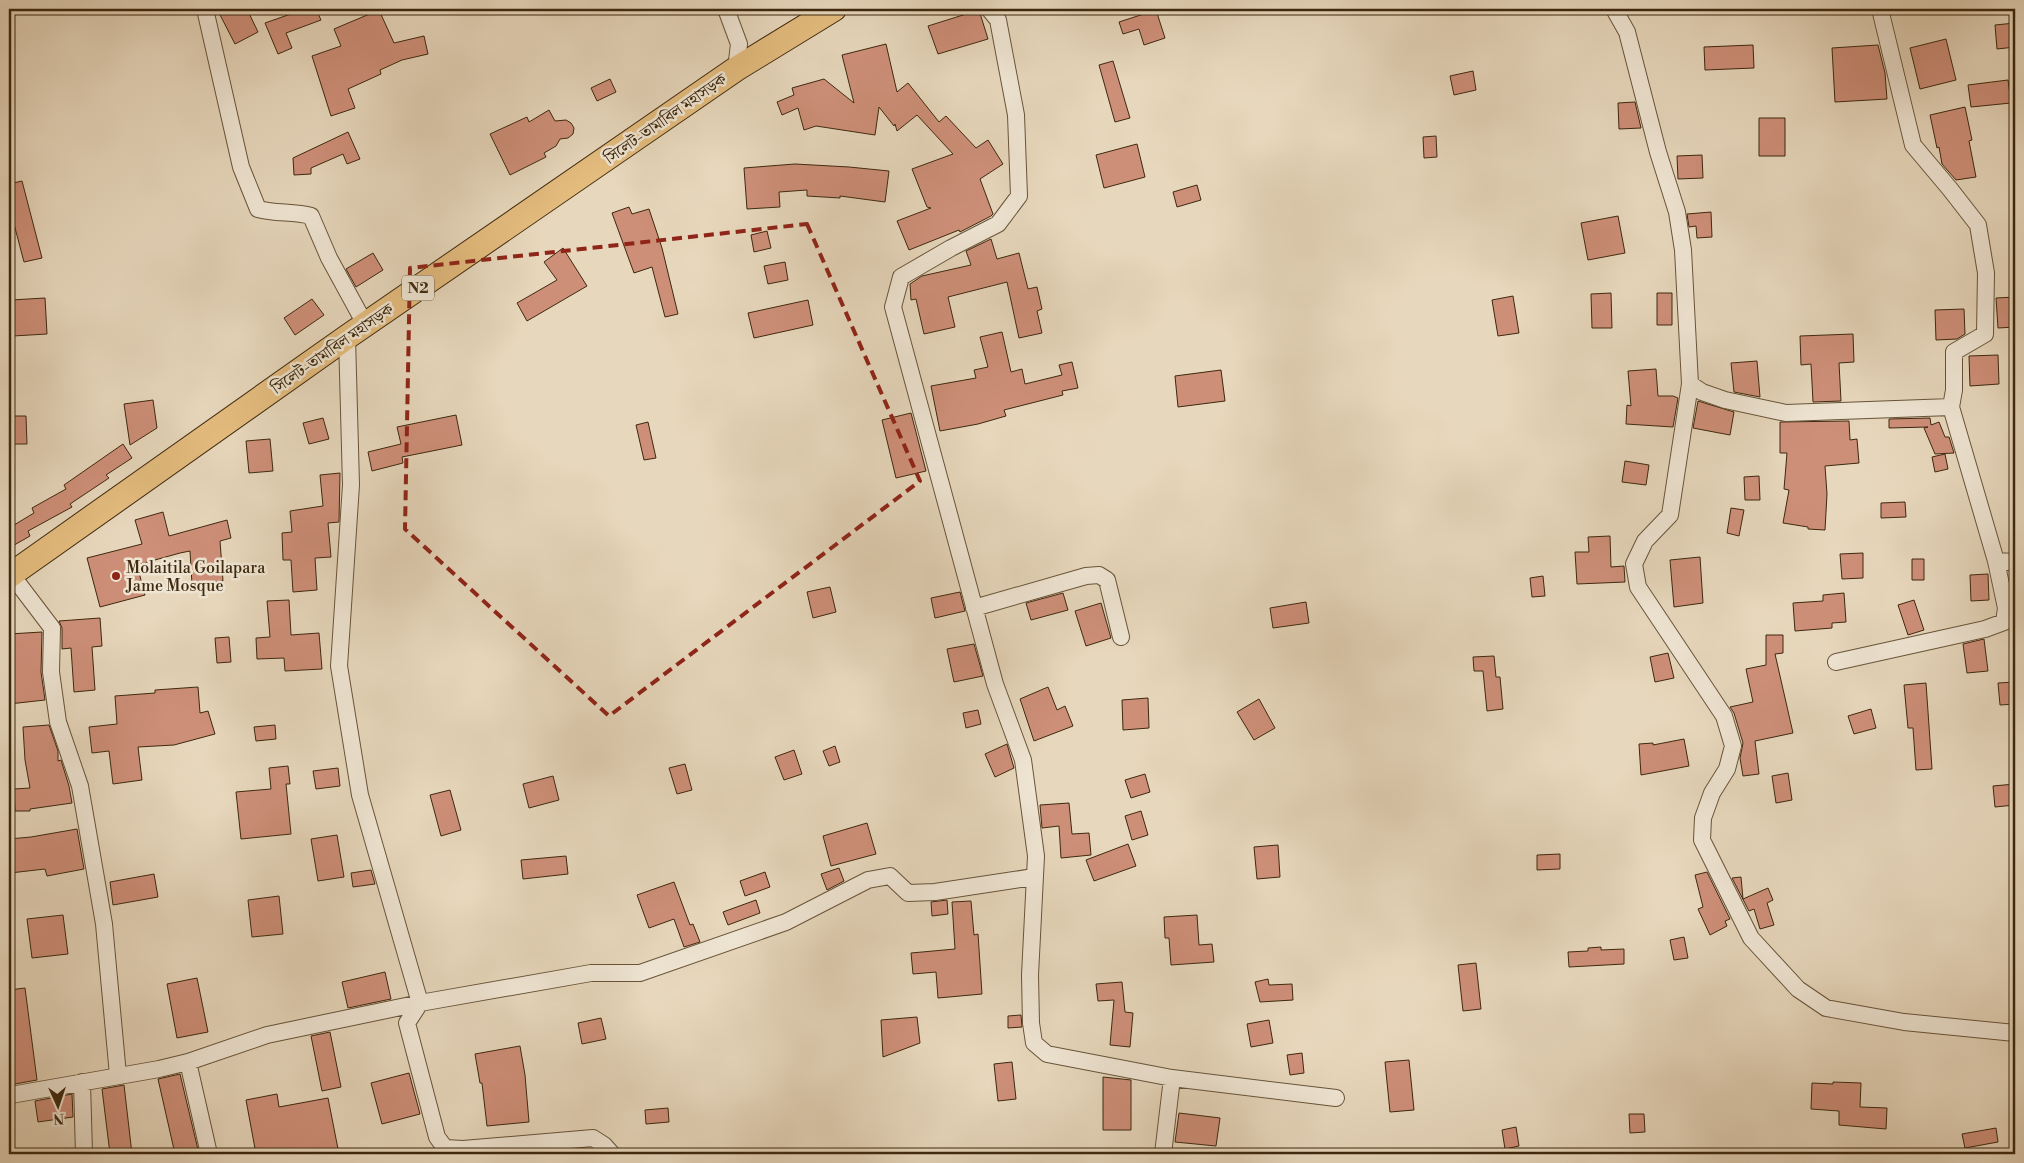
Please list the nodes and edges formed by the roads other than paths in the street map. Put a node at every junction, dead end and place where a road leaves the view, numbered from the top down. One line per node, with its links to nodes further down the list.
1 (205, 9): 8 (street)
2 (726, 9): 7 (street)
3 (834, 9): 7 (highway, সিলেট-তামাবিল মহাসড়ক / N2)
4 (988, 9): 14 (street)
5 (1614, 9): 9 (street)
6 (1880, 9): 10 (street)
7 (736, 69): 8 (highway, সিলেট-তামাবিল মহাসড়ক / N2)
8 (356, 330): 13 (highway, সিলেট-তামাবিল মহাসড়ক / N2); 19 (street)
9 (1690, 384): 10 (street); 20 (street)
10 (1951, 407): 11 (street)
11 (1996, 561): 12 (street); 15 (street)
12 (2015, 562)
13 (10, 574): 22 (street)
14 (974, 608): 16 (street); 18 (street)
15 (2010, 622): 17 (street)
16 (1121, 637)
17 (1836, 662)
18 (1034, 877): 19 (street); 23 (street)
19 (420, 1003): 21 (street); 29 (street)
20 (2015, 1033)
21 (188, 1062): 22 (street); 28 (street)
22 (118, 1075): 24 (street)
23 (1172, 1078): 26 (street); 30 (street)
24 (82, 1082): 25 (street); 27 (street)
25 (11, 1095)
26 (1336, 1098)
27 (84, 1154)
28 (209, 1154)
29 (612, 1154)
30 (1163, 1154)

